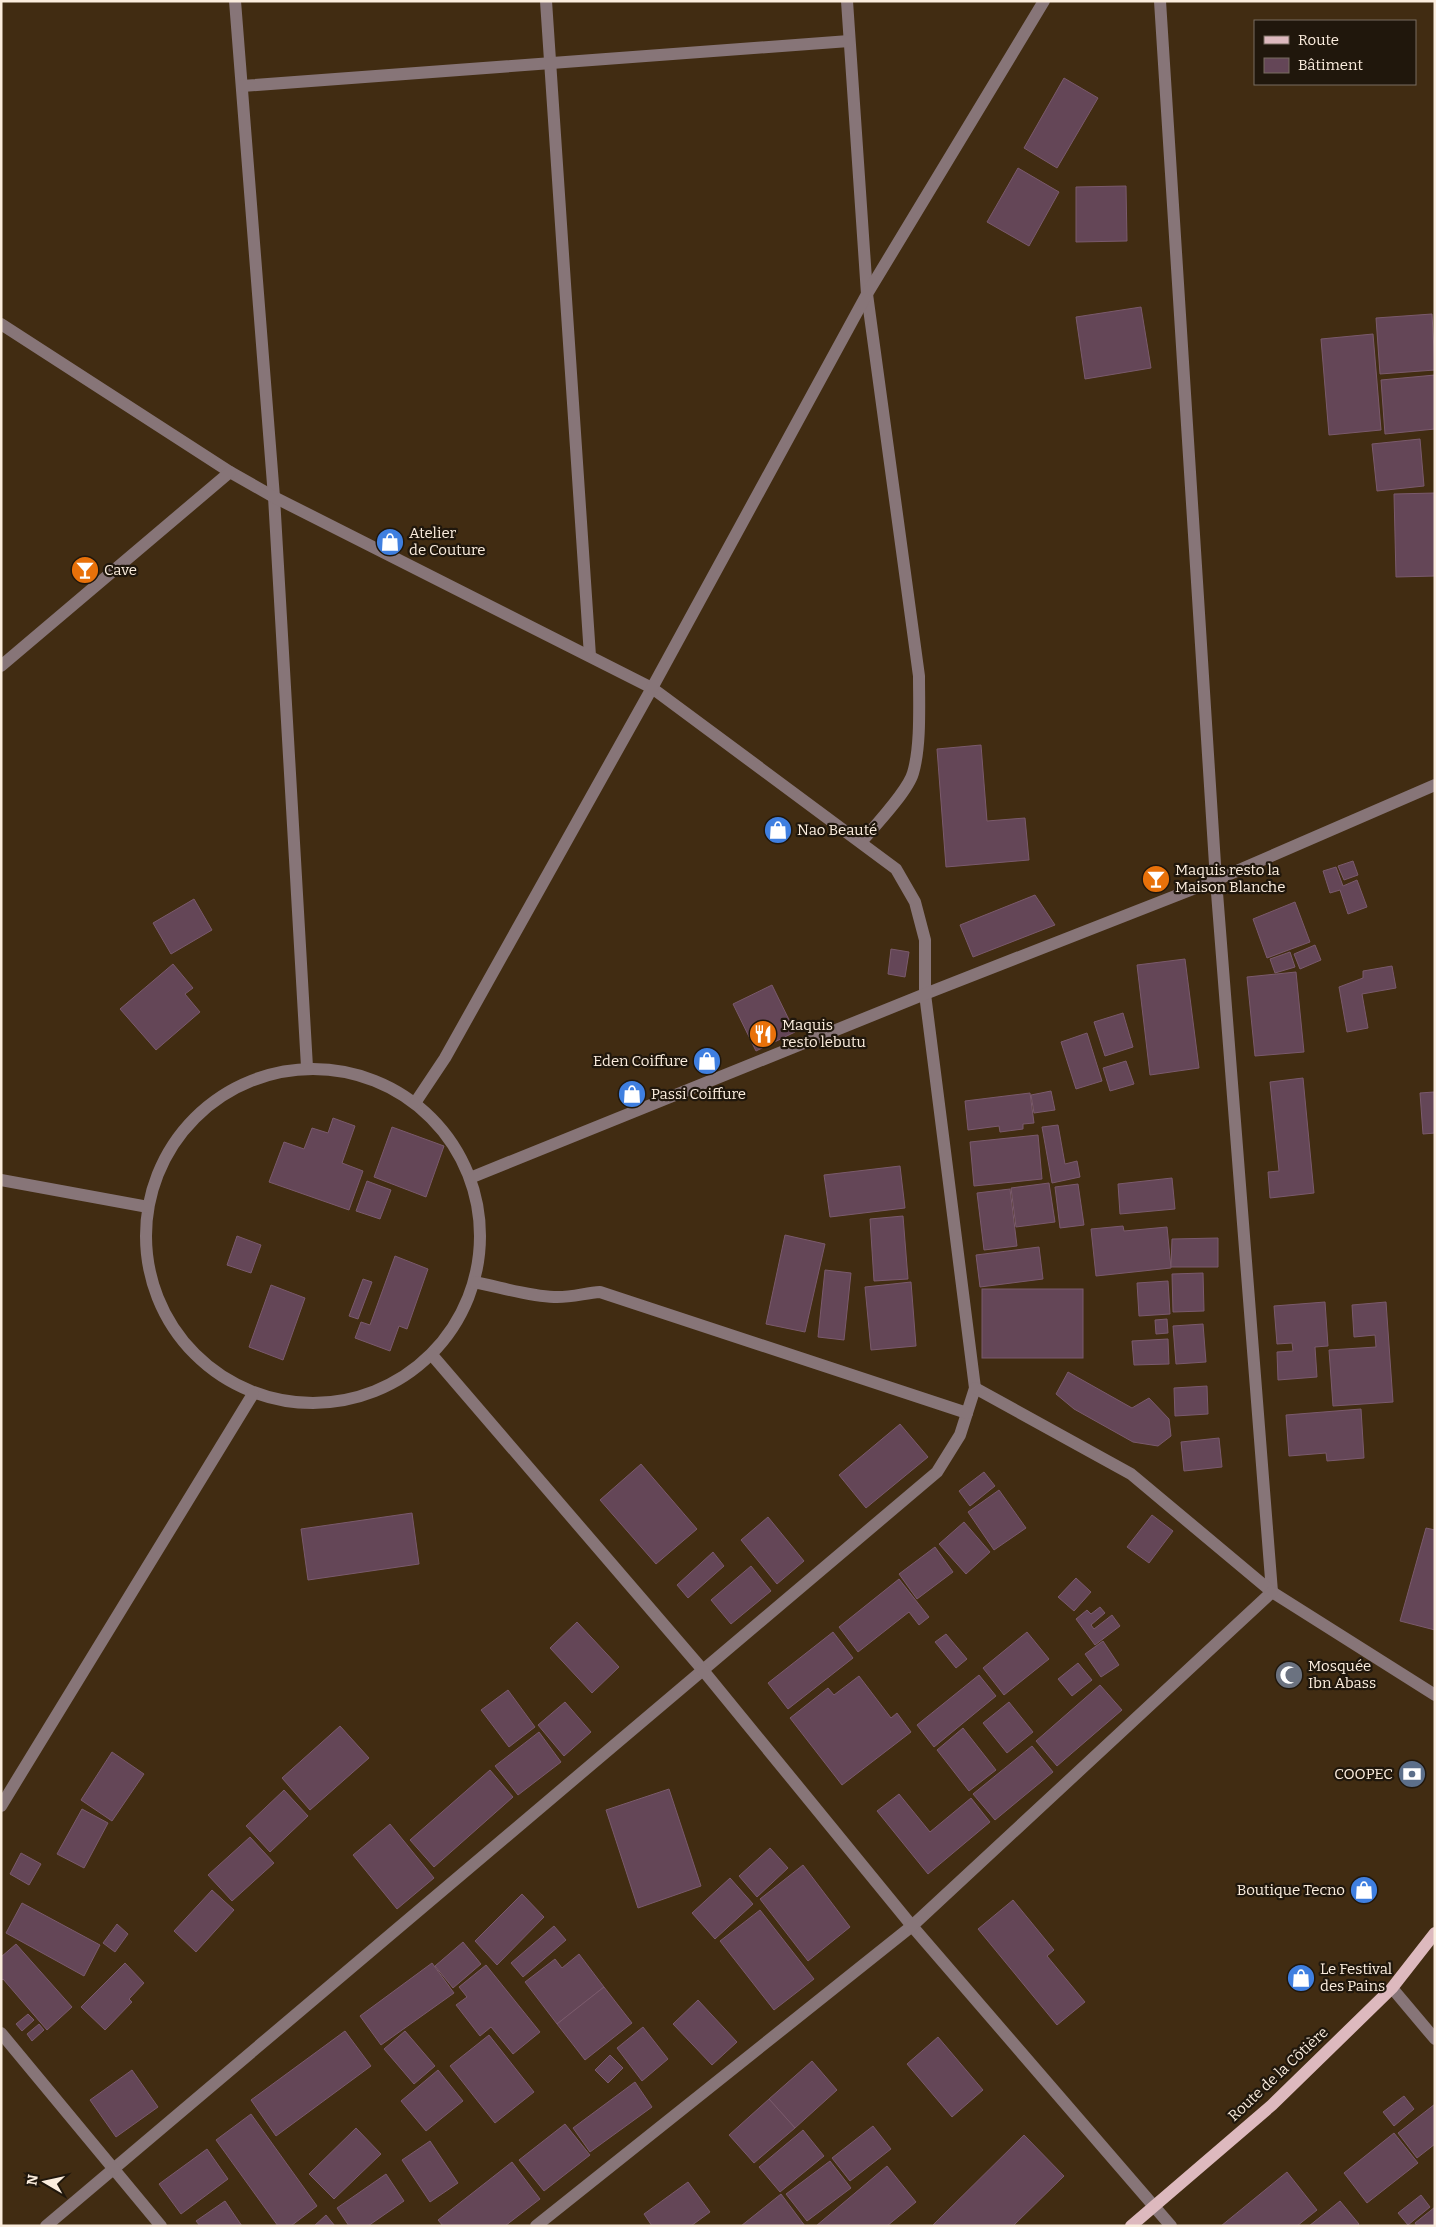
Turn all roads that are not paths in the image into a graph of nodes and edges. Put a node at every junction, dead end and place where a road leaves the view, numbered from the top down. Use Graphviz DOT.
graph roads {
  1 [pos="235,1"];
  2 [pos="546,1"];
  3 [pos="847,1"];
  4 [pos="1044,1"];
  5 [pos="1160,1"];
  6 [pos="849,41"];
  7 [pos="550,63"];
  8 [pos="242,86"];
  9 [pos="867,294"];
  10 [pos="1,324"];
  11 [pos="230,472"];
  12 [pos="274,497"];
  13 [pos="590,656"];
  14 [pos="1,666"];
  15 [pos="652,688"];
  16 [pos="1435,785"];
  17 [pos="862,841"];
  18 [pos="1216,880"];
  19 [pos="925,994"];
  20 [pos="307,1067"];
  21 [pos="415,1103"];
  22 [pos="470,1178"];
  23 [pos="1,1180"];
  24 [pos="148,1207"];
  25 [pos="474,1282"];
  26 [pos="432,1355"];
  27 [pos="975,1388"];
  28 [pos="253,1394"];
  29 [pos="967,1413"];
  30 [pos="1272,1592"];
  31 [pos="702,1669"];
  32 [pos="1435,1695"];
  33 [pos="1,1806"];
  34 [pos="912,1926"];
  35 [pos="1435,1933"];
  36 [pos="1392,1988"];
  37 [pos="1,2033"];
  38 [pos="1435,2039"];
  39 [pos="113,2168"];
  40 [pos="1154,2206"];
  41 [pos="46,2226"];
  42 [pos="161,2226"];
  43 [pos="536,2226"];
  44 [pos="1131,2226"];
  45 [pos="1171,2226"];
  1 -- 8 [label="street"];
  2 -- 7 [label="street"];
  3 -- 6 [label="street"];
  4 -- 9 [label="street"];
  5 -- 18 [label="street"];
  6 -- 7 [label="street"];
  6 -- 9 [label="street"];
  7 -- 8 [label="street"];
  7 -- 13 [label="street"];
  8 -- 12 [label="street"];
  9 -- 15 [label="street"];
  9 -- 17 [label="street"];
  10 -- 11 [label="street"];
  11 -- 12 [label="street"];
  11 -- 14 [label="street"];
  12 -- 13 [label="street"];
  12 -- 20 [label="street"];
  13 -- 15 [label="street"];
  15 -- 17 [label="street"];
  15 -- 21 [label="street"];
  16 -- 18 [label="street"];
  17 -- 19 [label="street"];
  18 -- 19 [label="street"];
  18 -- 30 [label="street"];
  19 -- 22 [label="street"];
  19 -- 27 [label="street"];
  20 -- 21 [label="street"];
  20 -- 24 [label="street"];
  21 -- 22 [label="street"];
  22 -- 25 [label="street"];
  23 -- 24 [label="street"];
  24 -- 28 [label="street"];
  25 -- 26 [label="street"];
  25 -- 29 [label="street"];
  26 -- 28 [label="street"];
  26 -- 31 [label="street"];
  27 -- 29 [label="street"];
  27 -- 30 [label="street"];
  28 -- 33 [label="street"];
  29 -- 31 [label="street"];
  30 -- 32 [label="street"];
  30 -- 34 [label="street"];
  31 -- 34 [label="street"];
  31 -- 39 [label="street"];
  34 -- 40 [label="street"];
  34 -- 43 [label="street"];
  35 -- 36 [label="main road, Route de la Côtière"];
  36 -- 38 [label="street"];
  36 -- 40 [label="main road, Route de la Côtière"];
  37 -- 39 [label="street"];
  39 -- 41 [label="street"];
  39 -- 42 [label="street"];
  40 -- 44 [label="main road, Route de la Côtière"];
  40 -- 45 [label="street"];
}
